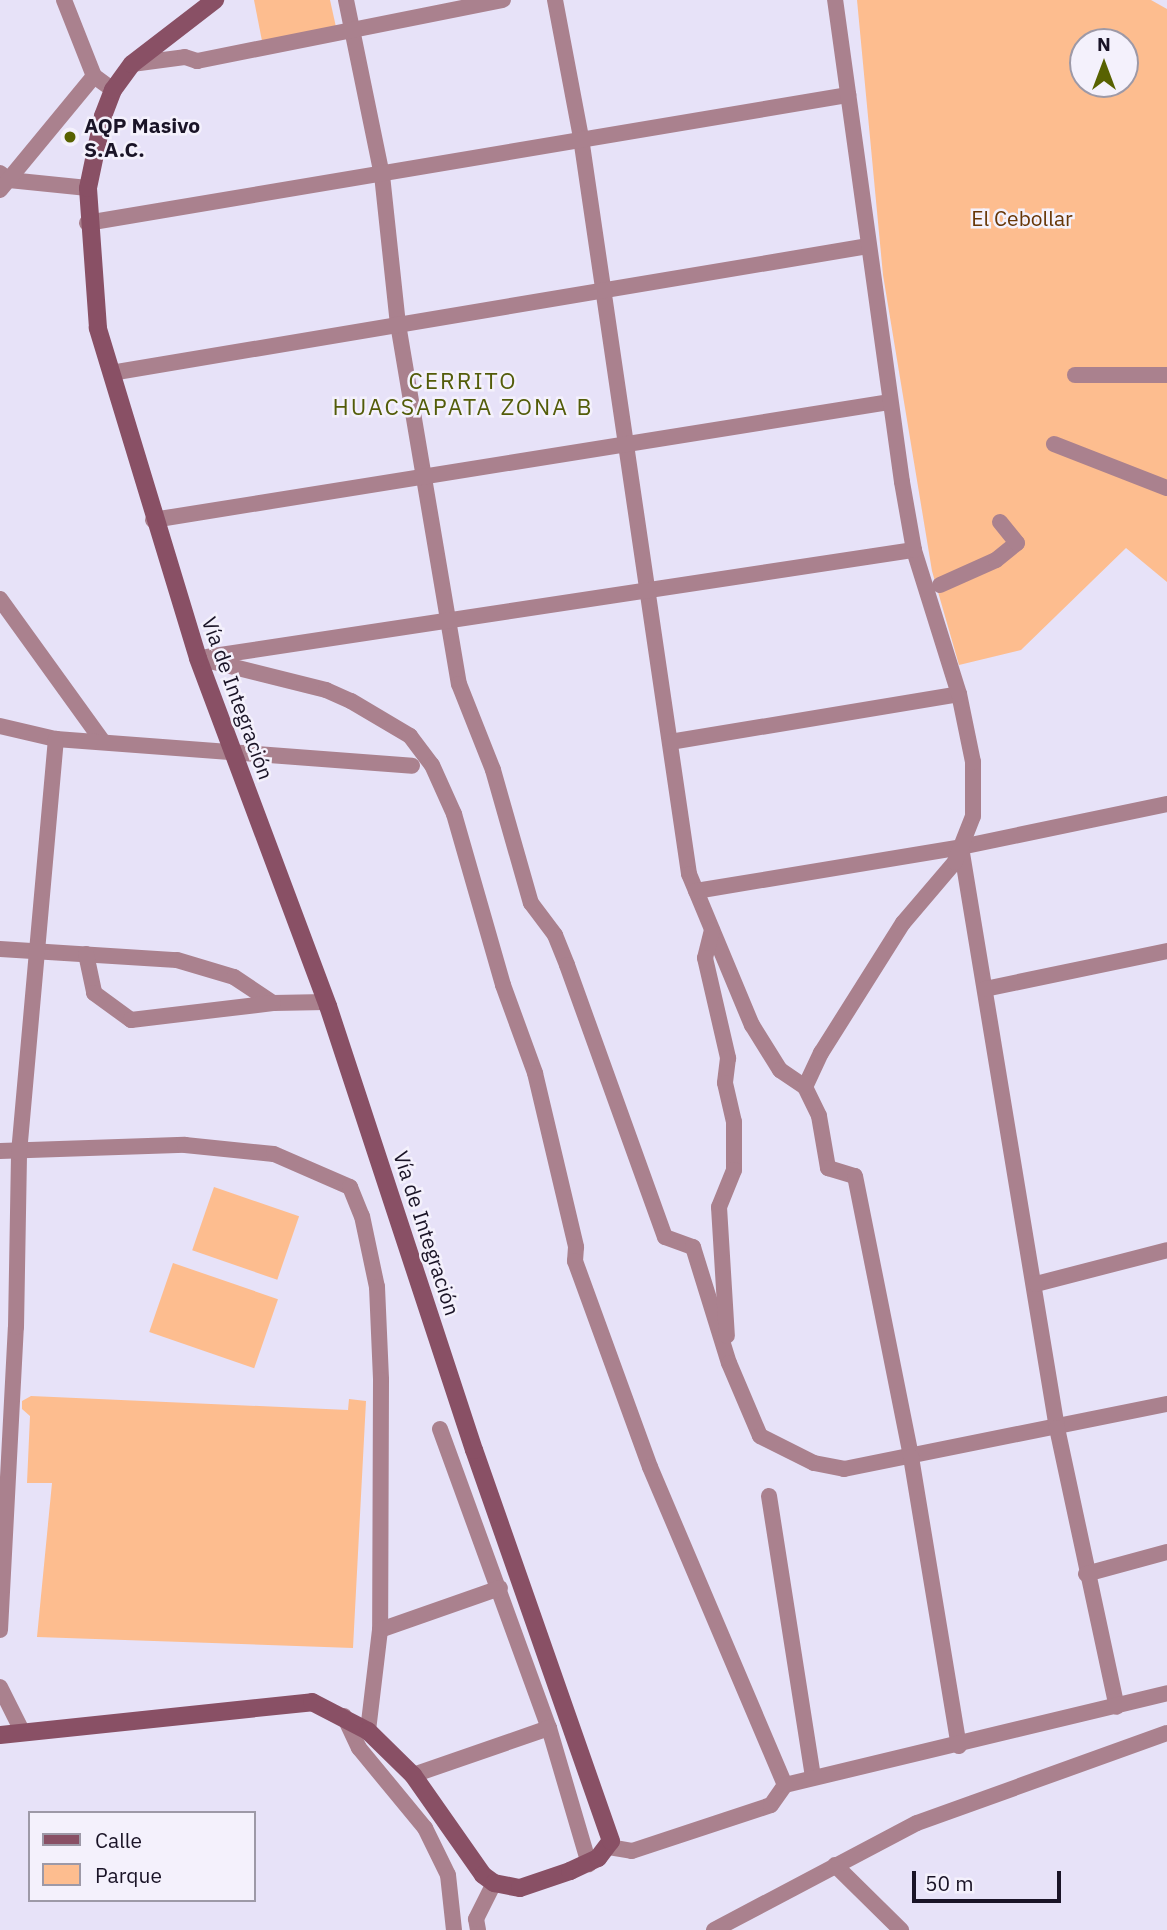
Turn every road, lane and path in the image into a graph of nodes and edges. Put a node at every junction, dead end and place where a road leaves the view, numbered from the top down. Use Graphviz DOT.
graph roads {
  1 [pos="64,0"];
  2 [pos="215,0"];
  3 [pos="346,0"];
  4 [pos="503,0"];
  5 [pos="555,0"];
  6 [pos="835,0"];
  7 [pos="353,32"];
  8 [pos="132,64"];
  9 [pos="94,76"];
  10 [pos="113,90"];
  11 [pos="848,95"];
  12 [pos="582,138"];
  13 [pos="382,175"];
  14 [pos="3,181"];
  15 [pos="88,188"];
  16 [pos="87,223"];
  17 [pos="868,246"];
  18 [pos="602,292"];
  19 [pos="398,324"];
  20 [pos="111,373"];
  21 [pos="1075,375"];
  22 [pos="1167,375"];
  23 [pos="889,402"];
  24 [pos="1054,444"];
  25 [pos="626,447"];
  26 [pos="425,479"];
  27 [pos="1167,488"];
  28 [pos="153,520"];
  29 [pos="1000,522"];
  30 [pos="914,550"];
  31 [pos="940,585"];
  32 [pos="651,591"];
  33 [pos="0,599"];
  34 [pos="449,622"];
  35 [pos="198,658"];
  36 [pos="958,694"];
  37 [pos="0,726"];
  38 [pos="56,739"];
  39 [pos="103,742"];
  40 [pos="670,742"];
  41 [pos="232,754"];
  42 [pos="412,766"];
  43 [pos="1167,804"];
  44 [pos="961,848"];
  45 [pos="696,891"];
  46 [pos="712,930"];
  47 [pos="0,949"];
  48 [pos="40,951"];
  49 [pos="1167,951"];
  50 [pos="86,954"];
  51 [pos="985,989"];
  52 [pos="326,1002"];
  53 [pos="273,1003"];
  54 [pos="805,1087"];
  55 [pos="0,1152"];
  56 [pos="19,1153"];
  57 [pos="1167,1250"];
  58 [pos="1036,1284"];
  59 [pos="8,1327"];
  60 [pos="729,1363"];
  61 [pos="1167,1404"];
  62 [pos="1057,1428"];
  63 [pos="440,1429"];
  64 [pos="911,1457"];
  65 [pos="769,1496"];
  66 [pos="4,1505"];
  67 [pos="1167,1552"];
  68 [pos="1086,1574"];
  69 [pos="500,1588"];
  70 [pos="0,1630"];
  71 [pos="380,1630"];
  72 [pos="0,1689"];
  73 [pos="1167,1693"];
  74 [pos="1117,1707"];
  75 [pos="344,1716"];
  76 [pos="549,1728"];
  77 [pos="368,1731"];
  78 [pos="23,1733"];
  79 [pos="1167,1733"];
  80 [pos="0,1735"];
  81 [pos="959,1745"];
  82 [pos="413,1775"];
  83 [pos="813,1778"];
  84 [pos="785,1784"];
  85 [pos="609,1847"];
  86 [pos="589,1864"];
  87 [pos="835,1864"];
  88 [pos="494,1883"];
  89 [pos="454,1930"];
  90 [pos="478,1930"];
  91 [pos="714,1930"];
  92 [pos="901,1930"];
  1 -- 9 [label="street"];
  2 -- 8 [label="main road, Vía de Integración"];
  3 -- 7 [label="street"];
  4 -- 7 [label="street"];
  5 -- 12 [label="street"];
  6 -- 11 [label="street"];
  7 -- 8 [label="street"];
  7 -- 13 [label="street"];
  8 -- 10 [label="main road, Vía de Integración"];
  9 -- 10 [label="street"];
  9 -- 14 [label="street"];
  10 -- 15 [label="main road, Vía de Integración"];
  11 -- 12 [label="street"];
  11 -- 17 [label="street"];
  12 -- 13 [label="street"];
  12 -- 18 [label="street"];
  13 -- 16 [label="street"];
  13 -- 19 [label="street"];
  14 -- 15 [label="street"];
  15 -- 16 [label="main road, Vía de Integración"];
  16 -- 20 [label="main road, Vía de Integración"];
  17 -- 18 [label="street"];
  17 -- 23 [label="street"];
  18 -- 19 [label="street"];
  18 -- 25 [label="street"];
  19 -- 20 [label="street"];
  19 -- 26 [label="street"];
  20 -- 28 [label="main road, Vía de Integración"];
  21 -- 22 [label="street"];
  23 -- 25 [label="street"];
  23 -- 30 [label="street"];
  24 -- 27 [label="street"];
  25 -- 26 [label="street"];
  25 -- 32 [label="street"];
  26 -- 28 [label="street"];
  26 -- 34 [label="street"];
  28 -- 35 [label="main road, Vía de Integración"];
  29 -- 31 [label="street"];
  30 -- 32 [label="street"];
  30 -- 36 [label="street"];
  32 -- 34 [label="street"];
  32 -- 40 [label="street"];
  33 -- 39 [label="street"];
  34 -- 35 [label="street"];
  34 -- 60 [label="street"];
  35 -- 41 [label="main road, Vía de Integración"];
  35 -- 84 [label="street"];
  36 -- 40 [label="street"];
  36 -- 44 [label="street"];
  37 -- 38 [label="street"];
  38 -- 39 [label="street"];
  38 -- 48 [label="street"];
  39 -- 41 [label="street"];
  40 -- 45 [label="street"];
  41 -- 42 [label="street"];
  41 -- 52 [label="main road, Vía de Integración"];
  43 -- 44 [label="street"];
  44 -- 45 [label="street"];
  44 -- 51 [label="street"];
  44 -- 54 [label="street"];
  45 -- 46 [label="street"];
  46 -- 54 [label="street"];
  46 -- 60 [label="street"];
  47 -- 48 [label="street"];
  48 -- 50 [label="street"];
  48 -- 56 [label="street"];
  49 -- 51 [label="street"];
  50 -- 53 [label="street"];
  50 -- 53 [label="street"];
  51 -- 58 [label="street"];
  52 -- 53 [label="street"];
  52 -- 85 [label="main road, Vía de Integración"];
  54 -- 64 [label="street"];
  55 -- 56 [label="street"];
  56 -- 59 [label="street"];
  56 -- 71 [label="street"];
  57 -- 58 [label="street"];
  58 -- 62 [label="street"];
  59 -- 66 [label="street"];
  60 -- 64 [label="street"];
  61 -- 62 [label="street"];
  62 -- 64 [label="street"];
  62 -- 68 [label="street"];
  63 -- 69 [label="street"];
  64 -- 81 [label="street"];
  65 -- 83 [label="street"];
  66 -- 70 [label="street"];
  67 -- 68 [label="street"];
  68 -- 74 [label="street"];
  69 -- 71 [label="street"];
  69 -- 76 [label="street"];
  71 -- 77 [label="street"];
  72 -- 78 [label="street"];
  73 -- 74 [label="street"];
  74 -- 81 [label="street"];
  75 -- 77 [label="main road"];
  75 -- 78 [label="main road"];
  75 -- 89 [label="street"];
  76 -- 82 [label="street"];
  76 -- 86 [label="street"];
  77 -- 82 [label="main road"];
  78 -- 80 [label="main road"];
  79 -- 87 [label="street"];
  81 -- 83 [label="street"];
  82 -- 88 [label="main road"];
  83 -- 84 [label="street"];
  84 -- 85 [label="street"];
  85 -- 86 [label="main road"];
  86 -- 88 [label="main road"];
  87 -- 91 [label="street"];
  87 -- 92 [label="street"];
  88 -- 90 [label="street"];
}
